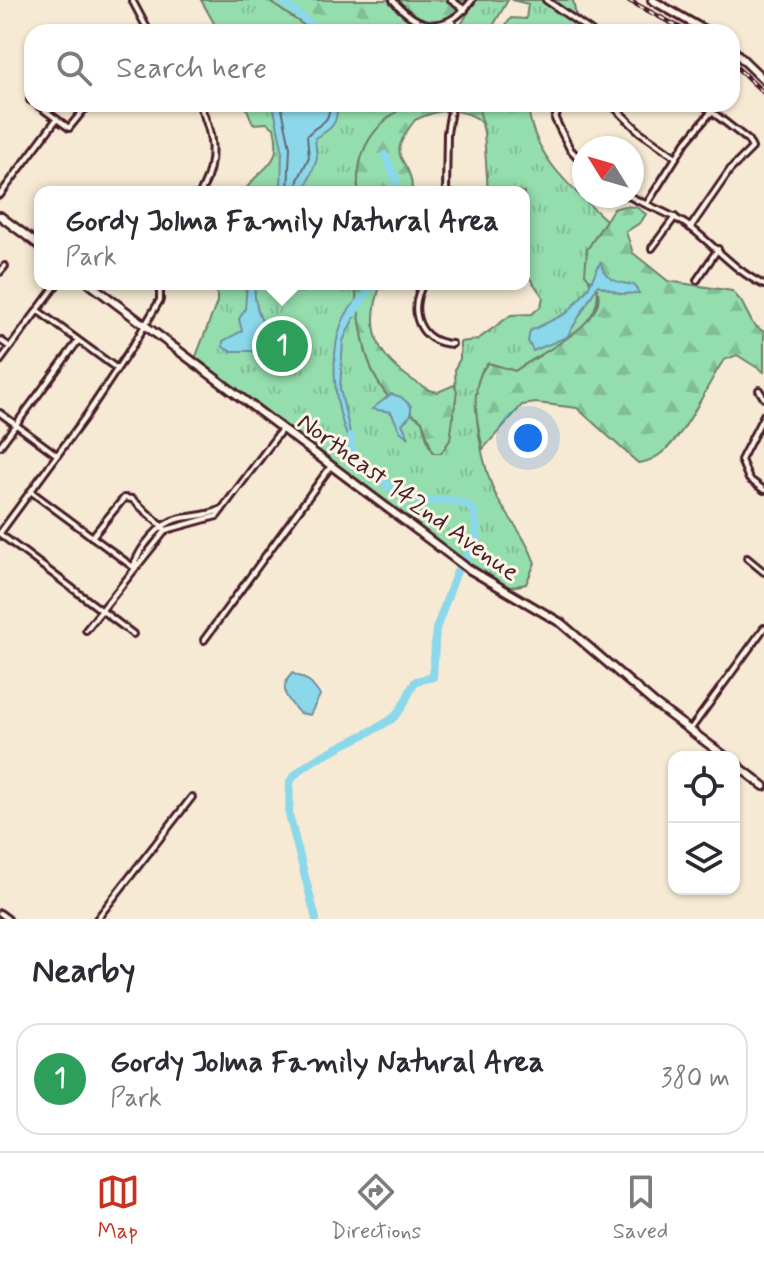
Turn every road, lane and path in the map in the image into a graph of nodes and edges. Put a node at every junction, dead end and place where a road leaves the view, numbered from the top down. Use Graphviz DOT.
graph roads {
  1 [pos="132,0"];
  2 [pos="393,0"];
  3 [pos="451,0"];
  4 [pos="472,0"];
  5 [pos="546,0"];
  6 [pos="652,0"];
  7 [pos="465,10"];
  8 [pos="452,21"];
  9 [pos="145,24"];
  10 [pos="453,24"];
  11 [pos="580,24"];
  12 [pos="694,24"];
  13 [pos="740,57"];
  14 [pos="764,80"];
  15 [pos="46,112"];
  16 [pos="83,112"];
  17 [pos="202,112"];
  18 [pos="451,112"];
  19 [pos="557,112"];
  20 [pos="619,112"];
  21 [pos="711,112"];
  22 [pos="713,112"];
  23 [pos="56,120"];
  24 [pos="572,151"];
  25 [pos="676,157"];
  26 [pos="203,186"];
  27 [pos="446,186"];
  28 [pos="0,195"];
  29 [pos="644,201"];
  30 [pos="648,202"];
  31 [pos="0,216"];
  32 [pos="675,217"];
  33 [pos="690,228"];
  34 [pos="34,242"];
  35 [pos="652,248"];
  36 [pos="718,249"];
  37 [pos="5,266"];
  38 [pos="0,272"];
  39 [pos="697,280"];
  40 [pos="764,285"];
  41 [pos="52,290"];
  42 [pos="98,290"];
  43 [pos="160,290"];
  44 [pos="420,290"];
  45 [pos="37,310"];
  46 [pos="145,325"];
  47 [pos="0,340"];
  48 [pos="78,341"];
  49 [pos="452,344"];
  50 [pos="10,347"];
  51 [pos="0,361"];
  52 [pos="117,369"];
  53 [pos="759,390"];
  54 [pos="764,398"];
  55 [pos="0,413"];
  56 [pos="764,415"];
  57 [pos="16,425"];
  58 [pos="282,429"];
  59 [pos="0,446"];
  60 [pos="57,455"];
  61 [pos="331,466"];
  62 [pos="36,484"];
  63 [pos="764,490"];
  64 [pos="33,493"];
  65 [pos="25,499"];
  66 [pos="165,528"];
  67 [pos="0,534"];
  68 [pos="92,537"];
  69 [pos="747,558"];
  70 [pos="133,567"];
  71 [pos="764,572"];
  72 [pos="101,610"];
  73 [pos="764,628"];
  74 [pos="86,630"];
  75 [pos="133,634"];
  76 [pos="204,640"];
  77 [pos="690,730"];
  78 [pos="718,751"];
  79 [pos="740,768"];
  80 [pos="764,786"];
  81 [pos="192,797"];
  82 [pos="0,913"];
  83 [pos="8,919"];
  84 [pos="97,919"];
  1 -- 9 [label="street"];
  2 -- 8 [label="street"];
  3 -- 7 [label="street"];
  4 -- 7 [label="street"];
  5 -- 11 [label="street"];
  6 -- 12 [label="street"];
  7 -- 8 [label="street"];
  8 -- 10 [label="street"];
  13 -- 14 [label="street"];
  15 -- 23 [label="street"];
  16 -- 23 [label="street"];
  17 -- 26 [label="street"];
  18 -- 27 [label="street"];
  19 -- 24 [label="street"];
  20 -- 25 [label="street"];
  21 -- 25 [label="street"];
  22 -- 33 [label="street"];
  23 -- 28 [label="street"];
  25 -- 30 [label="street"];
  29 -- 30 [label="street"];
  30 -- 32 [label="street"];
  31 -- 34 [label="street"];
  32 -- 33 [label="street"];
  32 -- 35 [label="street"];
  33 -- 36 [label="street"];
  36 -- 39 [label="street"];
  36 -- 40 [label="street"];
  37 -- 38 [label="street"];
  41 -- 45 [label="street"];
  42 -- 46 [label="street, Northeast 142nd Avenue"];
  43 -- 46 [label="street"];
  44 -- 49 [label="street"];
  45 -- 48 [label="street"];
  45 -- 50 [label="street"];
  46 -- 52 [label="street"];
  46 -- 58 [label="street, Northeast 142nd Avenue"];
  47 -- 50 [label="street"];
  48 -- 52 [label="street"];
  48 -- 57 [label="street"];
  50 -- 51 [label="street"];
  52 -- 60 [label="street"];
  53 -- 54 [label="street"];
  55 -- 57 [label="street"];
  56 -- 63 [label="street"];
  57 -- 59 [label="street"];
  57 -- 60 [label="street"];
  58 -- 61 [label="street, Northeast 142nd Avenue"];
  58 -- 66 [label="street"];
  60 -- 62 [label="street"];
  61 -- 76 [label="street"];
  61 -- 77 [label="street, Northeast 142nd Avenue"];
  62 -- 64 [label="street"];
  62 -- 65 [label="street"];
  64 -- 65 [label="street"];
  64 -- 68 [label="street"];
  65 -- 67 [label="street"];
  66 -- 68 [label="street"];
  66 -- 70 [label="street"];
  67 -- 72 [label="street"];
  68 -- 70 [label="street"];
  69 -- 71 [label="street"];
  70 -- 72 [label="street"];
  72 -- 74 [label="street"];
  72 -- 75 [label="street"];
  73 -- 77 [label="street"];
  77 -- 78 [label="street, Northeast 142nd Avenue"];
  79 -- 80 [label="street"];
  81 -- 84 [label="street"];
  82 -- 83 [label="street"];
}
